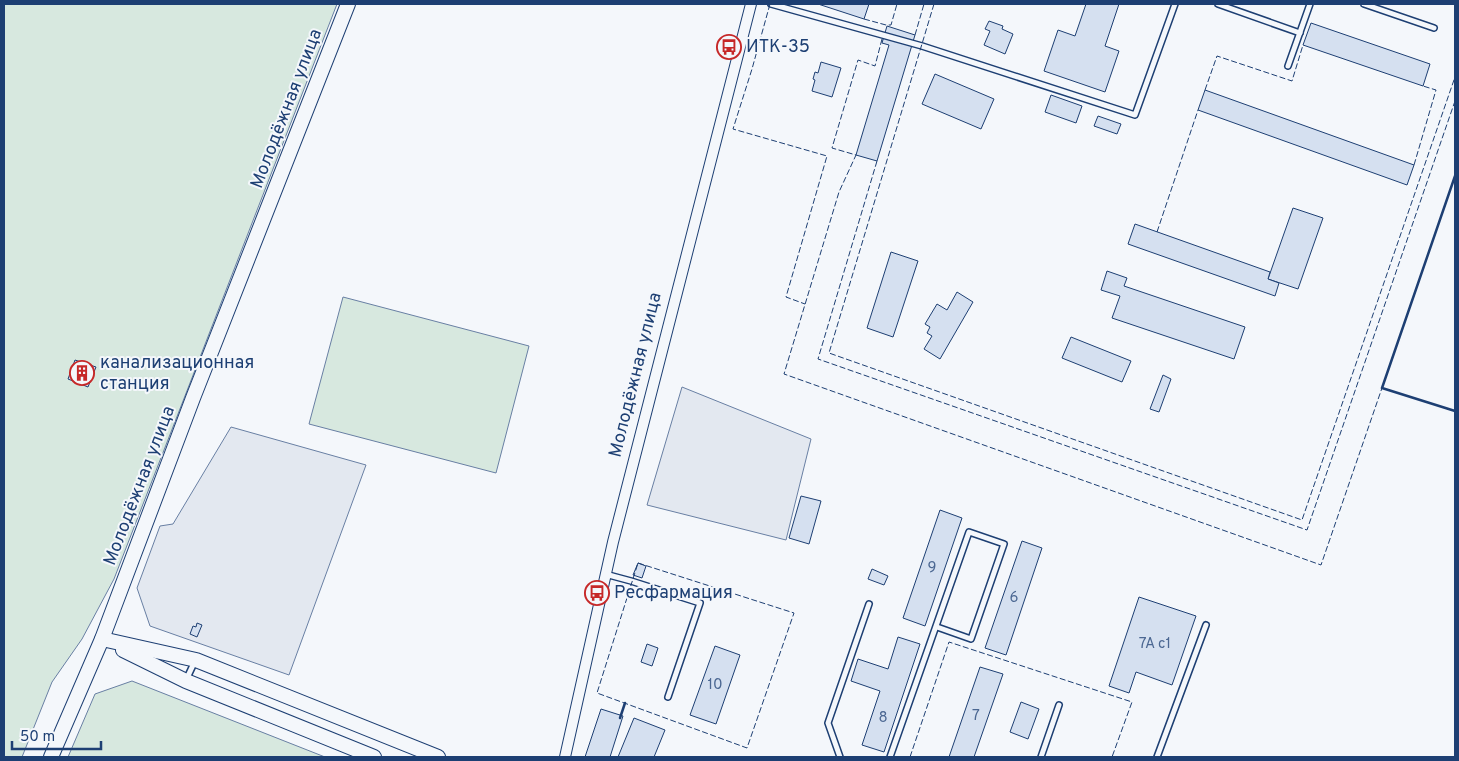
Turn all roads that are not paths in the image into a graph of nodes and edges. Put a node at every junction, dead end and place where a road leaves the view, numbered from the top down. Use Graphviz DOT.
graph roads {
  1 [pos="348,4"];
  2 [pos="750,4"];
  3 [pos="771,4"];
  4 [pos="1175,4"];
  5 [pos="1218,4"];
  6 [pos="1310,4"];
  7 [pos="1364,4"];
  8 [pos="1434,28"];
  9 [pos="1300,34"];
  10 [pos="1288,66"];
  11 [pos="605,574"];
  12 [pos="869,604"];
  13 [pos="1206,625"];
  14 [pos="937,627"];
  15 [pos="102,639"];
  16 [pos="196,660"];
  17 [pos="186,681"];
  18 [pos="668,697"];
  19 [pos="1059,705"];
  20 [pos="51,757"];
  21 [pos="374,757"];
  22 [pos="438,757"];
  23 [pos="565,757"];
  24 [pos="840,757"];
  25 [pos="890,757"];
  26 [pos="1042,757"];
  27 [pos="1157,757"];
  1 -- 15 [label="street, Молодёжная улица"];
  2 -- 11 [label="street, Молодёжная улица"];
  3 -- 4 [label="lane"];
  5 -- 9 [label="lane"];
  6 -- 9 [label="lane"];
  7 -- 8 [label="lane"];
  9 -- 10 [label="lane"];
  11 -- 18 [label="lane"];
  11 -- 23 [label="street, Молодёжная улица"];
  12 -- 24 [label="lane"];
  13 -- 27 [label="lane"];
  14 -- 14 [label="lane"];
  14 -- 25 [label="lane"];
  15 -- 16 [label="street"];
  15 -- 17 [label="street"];
  15 -- 20 [label="street, Молодёжная улица"];
  16 -- 17 [label="lane"];
  16 -- 22 [label="street"];
  17 -- 21 [label="street"];
  19 -- 26 [label="lane"];
}
